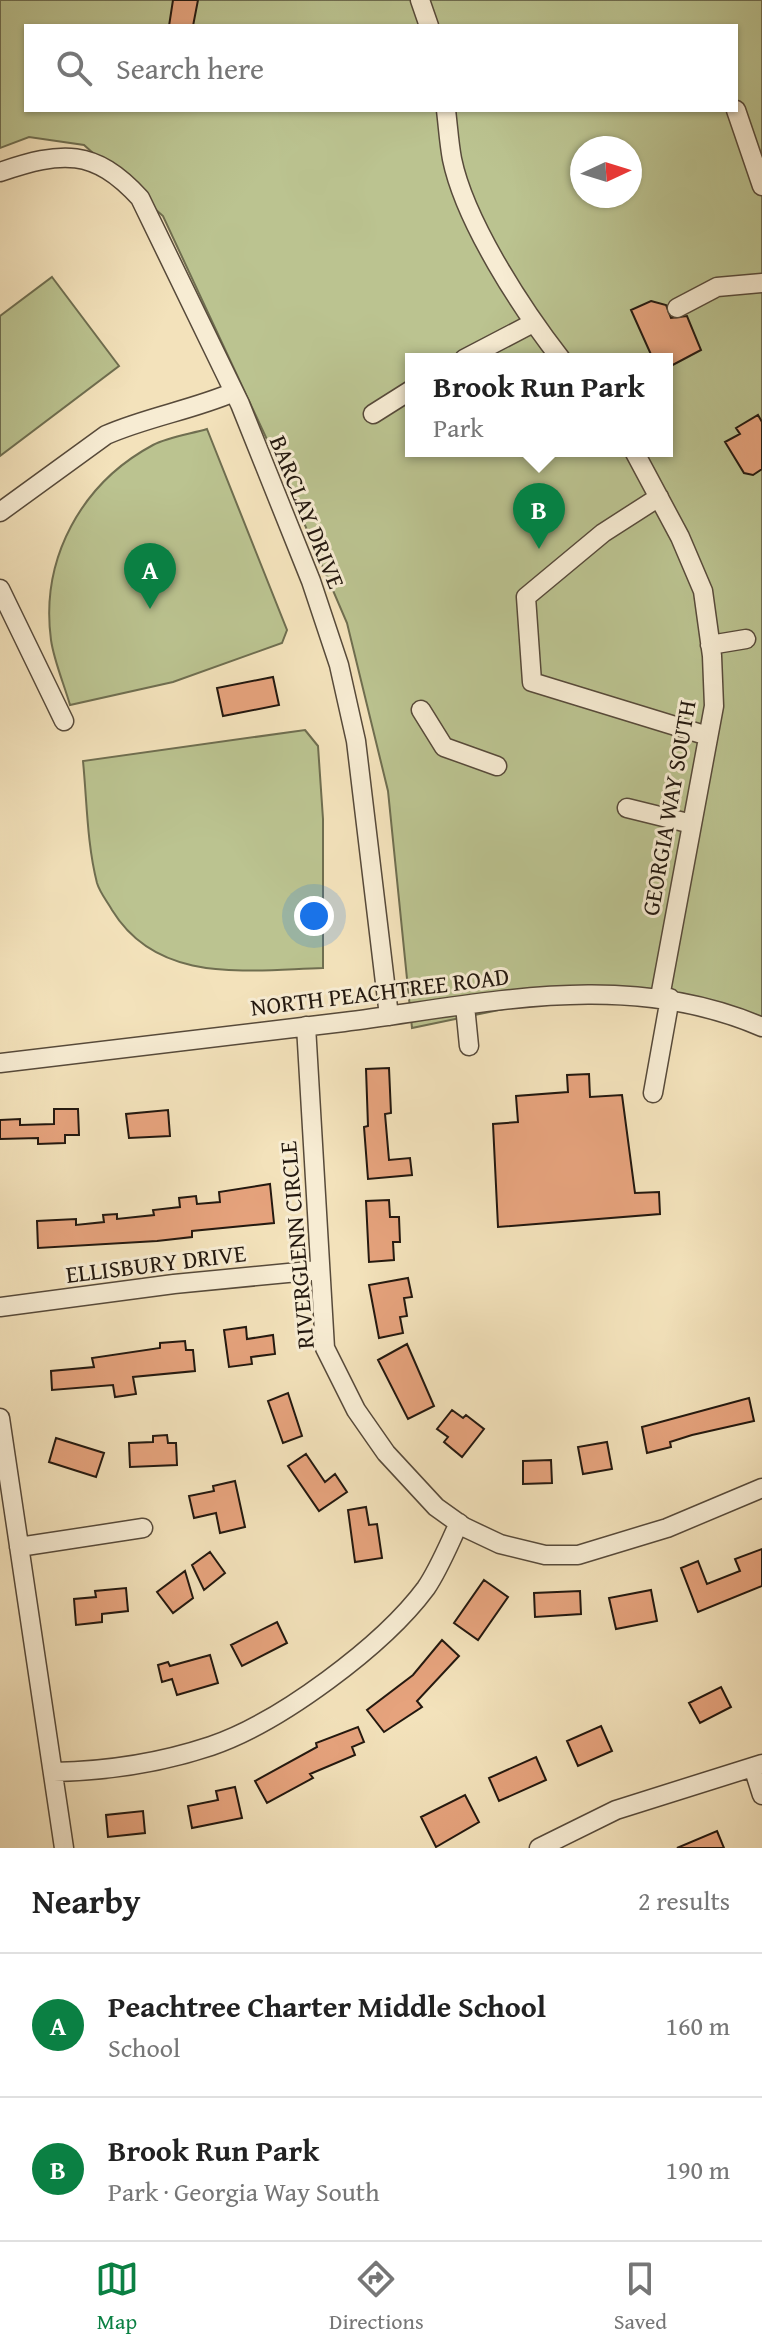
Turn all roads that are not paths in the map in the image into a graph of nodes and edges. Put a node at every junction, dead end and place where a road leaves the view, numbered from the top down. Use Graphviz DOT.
graph roads {
  1 [pos="420,0"];
  2 [pos="428,24"];
  3 [pos="446,112"];
  4 [pos="737,112"];
  5 [pos="0,172"];
  6 [pos="762,186"];
  7 [pos="762,283"];
  8 [pos="677,308"];
  9 [pos="533,323"];
  10 [pos="476,353"];
  11 [pos="556,353"];
  12 [pos="234,392"];
  13 [pos="405,394"];
  14 [pos="373,414"];
  15 [pos="637,457"];
  16 [pos="659,497"];
  17 [pos="0,512"];
  18 [pos="0,589"];
  19 [pos="746,639"];
  20 [pos="710,645"];
  21 [pos="421,710"];
  22 [pos="64,721"];
  23 [pos="708,736"];
  24 [pos="497,766"];
  25 [pos="627,808"];
  26 [pos="692,824"];
  27 [pos="665,997"];
  28 [pos="465,1006"];
  29 [pos="389,1016"];
  30 [pos="306,1026"];
  31 [pos="762,1027"];
  32 [pos="469,1046"];
  33 [pos="639,1058"];
  34 [pos="0,1063"];
  35 [pos="658,1063"];
  36 [pos="653,1093"];
  37 [pos="319,1270"];
  38 [pos="0,1307"];
  39 [pos="0,1418"];
  40 [pos="762,1488"];
  41 [pos="459,1523"];
  42 [pos="143,1528"];
  43 [pos="19,1547"];
  44 [pos="758,1766"];
  45 [pos="54,1772"];
  46 [pos="762,1795"];
  47 [pos="64,1848"];
  48 [pos="539,1848"];
  1 -- 2 [label="street"];
  3 -- 9 [label="street"];
  4 -- 6 [label="street"];
  5 -- 12 [label="street, BARCLAY DRIVE"];
  7 -- 8 [label="street"];
  9 -- 10 [label="street"];
  9 -- 11 [label="street"];
  12 -- 17 [label="street"];
  12 -- 29 [label="street, BARCLAY DRIVE"];
  13 -- 14 [label="street"];
  15 -- 16 [label="street, GEORGIA WAY SOUTH"];
  16 -- 20 [label="street, GEORGIA WAY SOUTH"];
  16 -- 23 [label="street"];
  18 -- 22 [label="street"];
  19 -- 20 [label="street"];
  20 -- 23 [label="street, GEORGIA WAY SOUTH"];
  21 -- 24 [label="street"];
  23 -- 26 [label="street, GEORGIA WAY SOUTH"];
  25 -- 26 [label="street"];
  26 -- 27 [label="street, GEORGIA WAY SOUTH"];
  27 -- 28 [label="street, NORTH PEACHTREE ROAD"];
  27 -- 31 [label="street, NORTH PEACHTREE ROAD"];
  27 -- 35 [label="street, GEORGIA WAY SOUTH"];
  28 -- 29 [label="street, NORTH PEACHTREE ROAD"];
  28 -- 32 [label="street"];
  29 -- 30 [label="street, NORTH PEACHTREE ROAD"];
  30 -- 34 [label="street, NORTH PEACHTREE ROAD"];
  30 -- 37 [label="street, RIVERGLENN CIRCLE"];
  33 -- 35 [label="street"];
  35 -- 36 [label="street, GEORGIA WAY SOUTH"];
  37 -- 38 [label="street, ELLISBURY DRIVE"];
  37 -- 41 [label="street, RIVERGLENN CIRCLE"];
  39 -- 43 [label="street"];
  40 -- 41 [label="street, RIVERGLENN CIRCLE"];
  41 -- 45 [label="street"];
  42 -- 43 [label="street"];
  43 -- 45 [label="street"];
  44 -- 46 [label="street"];
  44 -- 48 [label="street"];
  45 -- 47 [label="street"];
}
